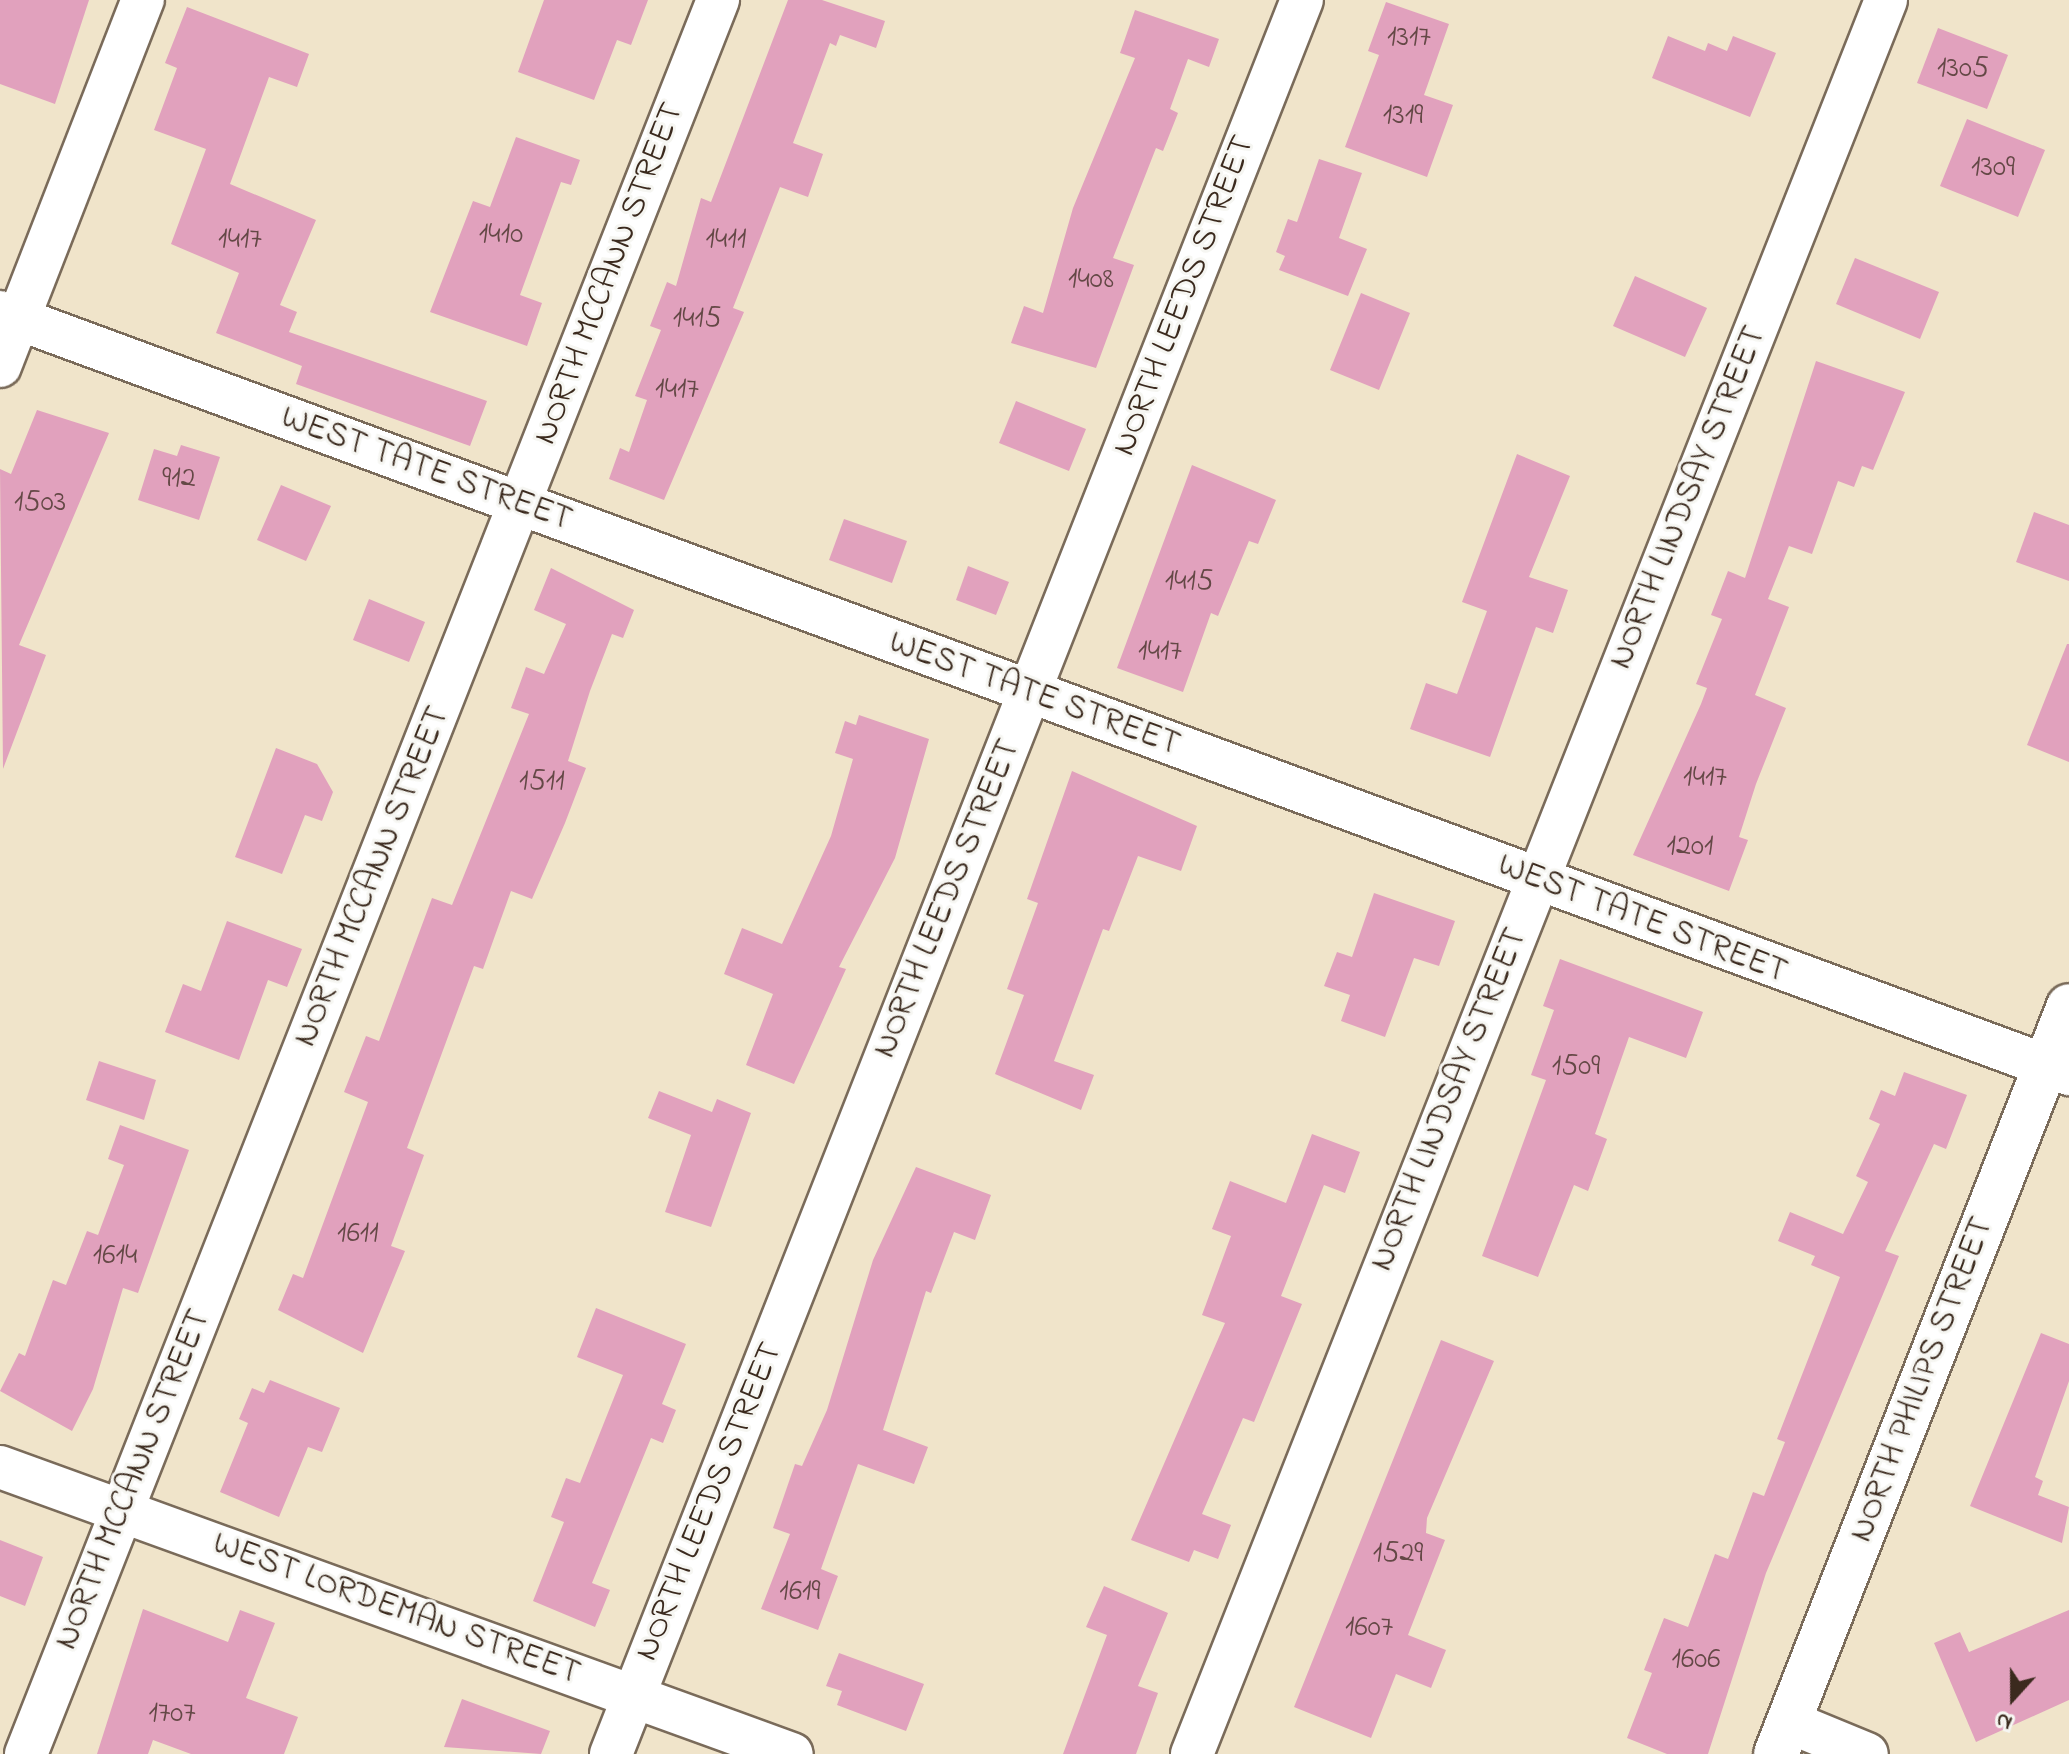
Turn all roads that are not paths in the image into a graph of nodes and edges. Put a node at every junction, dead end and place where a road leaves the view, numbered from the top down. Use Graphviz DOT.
graph roads {
  1 [pos="143,0"];
  2 [pos="718,0"];
  3 [pos="1302,0"];
  4 [pos="1886,0"];
  5 [pos="9,315"];
  6 [pos="0,366"];
  7 [pos="520,505"];
  8 [pos="1030,693"];
  9 [pos="1537,880"];
  10 [pos="2069,1006"];
  11 [pos="2057,1070"];
  12 [pos="0,1467"];
  13 [pos="121,1512"];
  14 [pos="634,1695"];
  15 [pos="1782,1738"];
  16 [pos="26,1754"];
  17 [pos="611,1754"];
  18 [pos="792,1754"];
  19 [pos="1192,1754"];
  20 [pos="1867,1754"];
  1 -- 5 [label="street"];
  2 -- 7 [label="street, NORTH MCCANN STREET"];
  3 -- 8 [label="street, NORTH LEEDS STREET"];
  4 -- 9 [label="street, NORTH LINDSAY STREET"];
  5 -- 6 [label="street"];
  5 -- 7 [label="street, WEST TATE STREET"];
  7 -- 8 [label="street, WEST TATE STREET"];
  7 -- 13 [label="street, NORTH MCCANN STREET"];
  8 -- 9 [label="street, WEST TATE STREET"];
  8 -- 14 [label="street, NORTH LEEDS STREET"];
  9 -- 11 [label="street, WEST TATE STREET"];
  9 -- 19 [label="street, NORTH LINDSAY STREET"];
  10 -- 11 [label="street, NORTH PHILIPS STREET"];
  11 -- 15 [label="street, NORTH PHILIPS STREET"];
  12 -- 13 [label="street, WEST LORDEMAN STREET"];
  13 -- 14 [label="street, WEST LORDEMAN STREET"];
  13 -- 16 [label="street, NORTH MCCANN STREET"];
  14 -- 17 [label="street, NORTH LEEDS STREET"];
  14 -- 18 [label="street, WEST LORDEMAN STREET"];
  15 -- 20 [label="street"];
}
